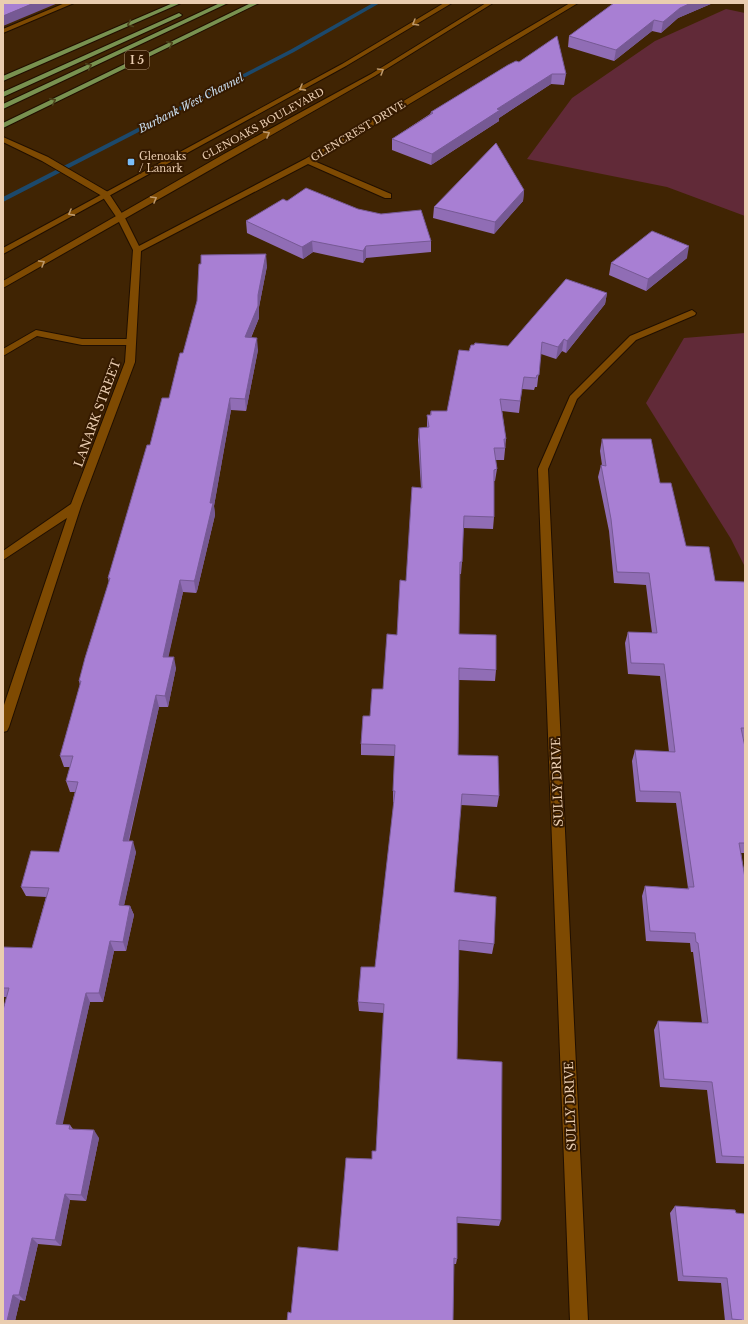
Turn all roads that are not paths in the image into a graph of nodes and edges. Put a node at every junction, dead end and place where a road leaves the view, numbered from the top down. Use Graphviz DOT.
graph roads {
  1 [pos="71,3"];
  2 [pos="178,3"];
  3 [pos="225,3"];
  4 [pos="256,3"];
  5 [pos="449,3"];
  6 [pos="490,3"];
  7 [pos="575,3"];
  8 [pos="186,12"];
  9 [pos="3,31"];
  10 [pos="3,79"];
  11 [pos="3,95"];
  12 [pos="3,107"];
  13 [pos="3,126"];
  14 [pos="3,139"];
  15 [pos="308,161"];
  16 [pos="105,194"];
  17 [pos="388,196"];
  18 [pos="121,218"];
  19 [pos="137,250"];
  20 [pos="3,251"];
  21 [pos="3,285"];
  22 [pos="692,313"];
  23 [pos="132,342"];
  24 [pos="3,353"];
  25 [pos="76,506"];
  26 [pos="3,556"];
  27 [pos="3,727"];
  28 [pos="579,1321"];
  1 -- 9 [label="street"];
  2 -- 10 [label="highway, one-way"];
  12 -- 3 [label="highway, one-way"];
  13 -- 4 [label="highway, I 5, one-way"];
  5 -- 16 [label="street, GLENOAKS BOULEVARD, one-way"];
  18 -- 6 [label="street, GLENOAKS BOULEVARD, one-way"];
  7 -- 15 [label="street, GLENCREST DRIVE"];
  8 -- 11 [label="highway"];
  14 -- 16 [label="street, LANARK STREET"];
  15 -- 17 [label="street"];
  15 -- 19 [label="street, GLENCREST DRIVE"];
  16 -- 18 [label="street, LANARK STREET"];
  16 -- 20 [label="street, GLENOAKS BOULEVARD, one-way"];
  18 -- 19 [label="street, LANARK STREET"];
  21 -- 18 [label="street, GLENOAKS BOULEVARD, one-way"];
  19 -- 23 [label="street, LANARK STREET"];
  22 -- 28 [label="street, SULLY DRIVE"];
  23 -- 24 [label="street"];
  23 -- 25 [label="street, LANARK STREET"];
  25 -- 26 [label="street"];
  25 -- 27 [label="street, LANARK STREET"];
}
